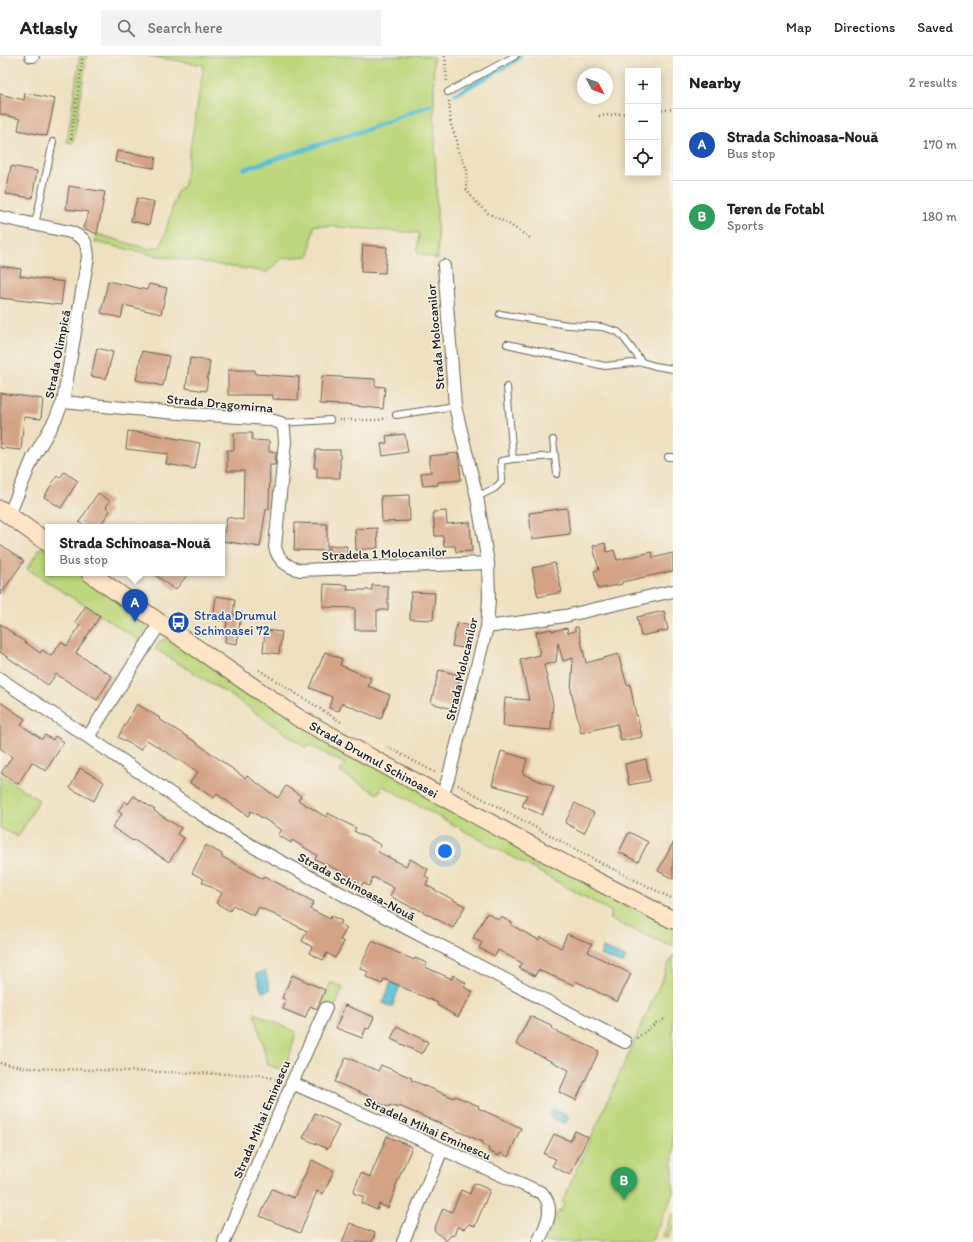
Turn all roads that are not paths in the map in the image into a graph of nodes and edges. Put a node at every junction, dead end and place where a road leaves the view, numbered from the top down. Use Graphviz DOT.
graph roads {
  1 [pos="515,56"];
  2 [pos="448,92"];
  3 [pos="53,142"];
  4 [pos="0,217"];
  5 [pos="35,224"];
  6 [pos="444,266"];
  7 [pos="500,314"];
  8 [pos="507,344"];
  9 [pos="642,362"];
  10 [pos="673,369"];
  11 [pos="507,386"];
  12 [pos="63,402"];
  13 [pos="455,406"];
  14 [pos="396,415"];
  15 [pos="330,420"];
  16 [pos="280,423"];
  17 [pos="553,440"];
  18 [pos="555,456"];
  19 [pos="513,459"];
  20 [pos="557,474"];
  21 [pos="477,497"];
  22 [pos="4,512"];
  23 [pos="45,541"];
  24 [pos="282,561"];
  25 [pos="488,563"];
  26 [pos="94,576"];
  27 [pos="673,592"];
  28 [pos="160,623"];
  29 [pos="487,627"];
  30 [pos="0,679"];
  31 [pos="88,737"];
  32 [pos="442,796"];
  33 [pos="673,920"];
  34 [pos="326,1008"];
  35 [pos="625,1042"];
  36 [pos="292,1083"];
  37 [pos="442,1150"];
  38 [pos="224,1242"];
  39 [pos="403,1242"];
  40 [pos="538,1242"];
  1 -- 2 [label="lane"];
  3 -- 5 [label="lane"];
  4 -- 5 [label="street, Strada Olimpică"];
  5 -- 12 [label="street, Strada Olimpică"];
  6 -- 13 [label="street, Strada Molocanilor"];
  7 -- 9 [label="lane"];
  8 -- 9 [label="lane"];
  9 -- 10 [label="lane"];
  11 -- 19 [label="lane"];
  12 -- 16 [label="street, Strada Dragomirna"];
  12 -- 22 [label="street, Strada Olimpică"];
  13 -- 14 [label="lane, Strada Molocanilor"];
  13 -- 21 [label="street, Strada Molocanilor"];
  15 -- 16 [label="lane"];
  16 -- 24 [label="street, Strada Dragomirna"];
  17 -- 18 [label="lane"];
  18 -- 19 [label="lane"];
  18 -- 20 [label="lane"];
  19 -- 21 [label="lane"];
  21 -- 25 [label="street, Strada Molocanilor"];
  22 -- 23 [label="street"];
  24 -- 25 [label="street, Stradela 1 Molocanilor"];
  25 -- 29 [label="street, Strada Molocanilor"];
  26 -- 28 [label="street, Strada Drumul Schinoasei"];
  27 -- 29 [label="street"];
  28 -- 31 [label="street"];
  28 -- 32 [label="street, Strada Drumul Schinoasei"];
  29 -- 32 [label="street, Strada Molocanilor"];
  30 -- 31 [label="street, Strada Schinoasa-Nouă"];
  31 -- 35 [label="street, Strada Schinoasa-Nouă"];
  32 -- 33 [label="street, Strada Drumul Schinoasei"];
  34 -- 36 [label="street, Strada Mihai Eminescu"];
  36 -- 37 [label="street, Stradela Mihai Eminescu"];
  36 -- 38 [label="street, Strada Mihai Eminescu"];
  37 -- 39 [label="street"];
  37 -- 40 [label="street, Stradela Mihai Eminescu"];
}
